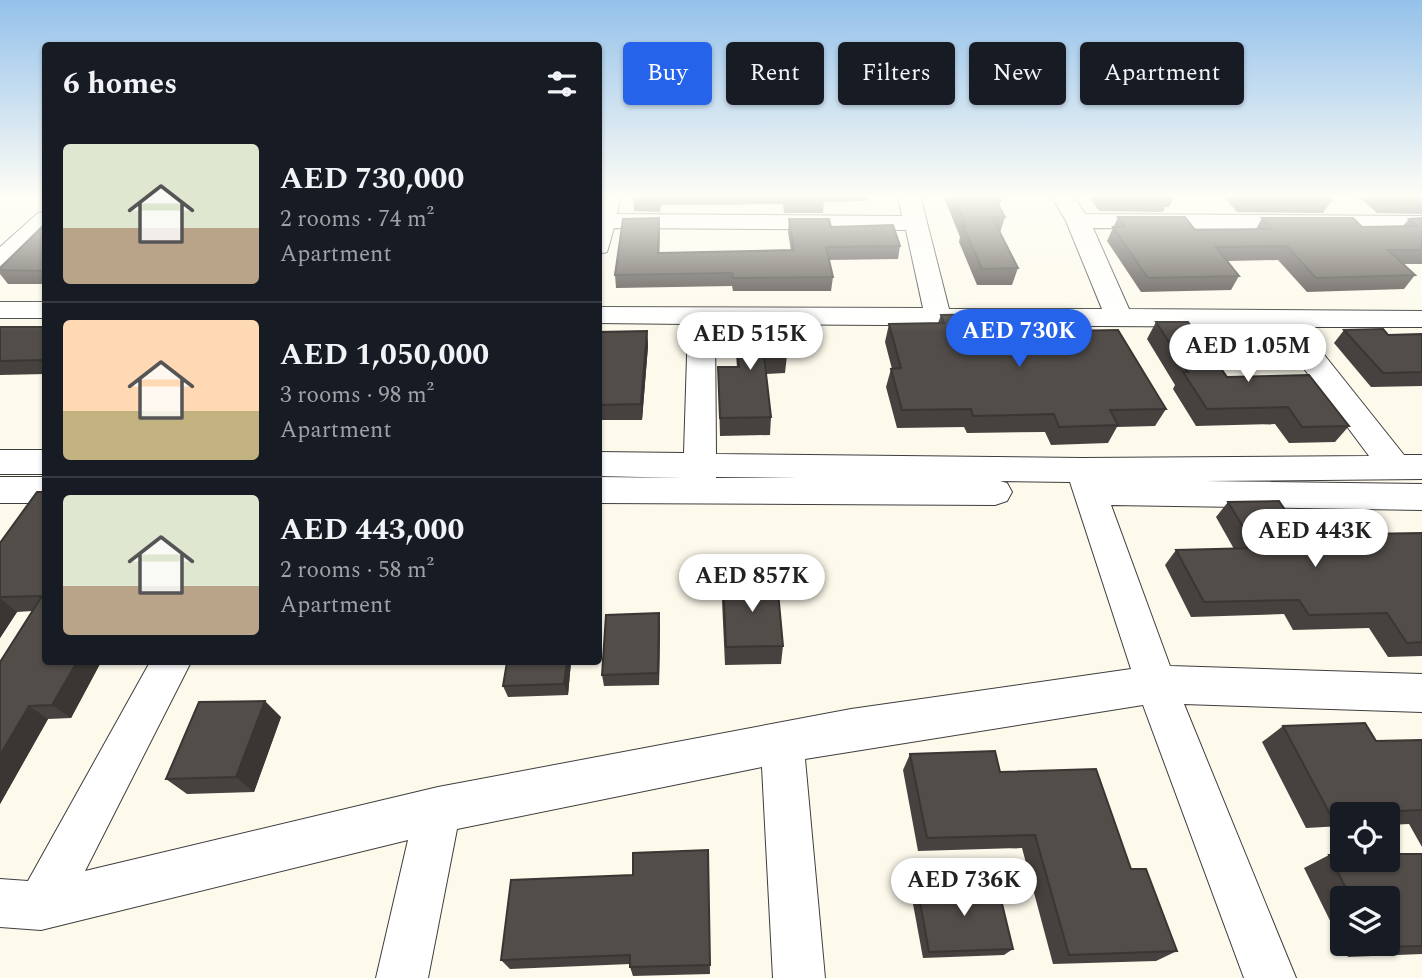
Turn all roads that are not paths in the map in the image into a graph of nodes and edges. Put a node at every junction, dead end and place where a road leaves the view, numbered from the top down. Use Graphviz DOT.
graph roads {
  1 [pos="21,241"];
  2 [pos="920,241"];
  3 [pos="1087,241"];
  4 [pos="0,260"];
  5 [pos="0,310"];
  6 [pos="42,310"];
  7 [pos="602,315"];
  8 [pos="938,316"];
  9 [pos="702,317"];
  10 [pos="1119,317"];
  11 [pos="1281,318"];
  12 [pos="1422,319"];
  13 [pos="602,465"];
  14 [pos="1409,467"];
  15 [pos="13,477"];
  16 [pos="699,477"];
  17 [pos="1087,481"];
  18 [pos="42,488"];
  19 [pos="602,489"];
  20 [pos="1422,497"];
  21 [pos="169,665"];
  22 [pos="1156,684"];
  23 [pos="1422,693"];
  24 [pos="782,743"];
  25 [pos="438,810"];
  26 [pos="21,904"];
  27 [pos="402,978"];
  28 [pos="799,978"];
  29 [pos="1270,978"];
  1 -- 4 [label="street"];
  2 -- 8 [label="street"];
  3 -- 10 [label="street"];
  5 -- 6 [label="street"];
  7 -- 9 [label="street"];
  8 -- 9 [label="street"];
  8 -- 10 [label="street"];
  9 -- 16 [label="street"];
  10 -- 11 [label="street"];
  11 -- 12 [label="street"];
  11 -- 14 [label="street"];
  13 -- 16 [label="street"];
  14 -- 17 [label="street"];
  15 -- 18 [label="street"];
  16 -- 17 [label="street"];
  16 -- 19 [label="street"];
  17 -- 20 [label="street"];
  17 -- 22 [label="street"];
  21 -- 26 [label="street"];
  22 -- 23 [label="street"];
  22 -- 24 [label="street"];
  22 -- 29 [label="street"];
  24 -- 25 [label="street"];
  24 -- 28 [label="street"];
  25 -- 26 [label="street"];
  25 -- 27 [label="street"];
}
